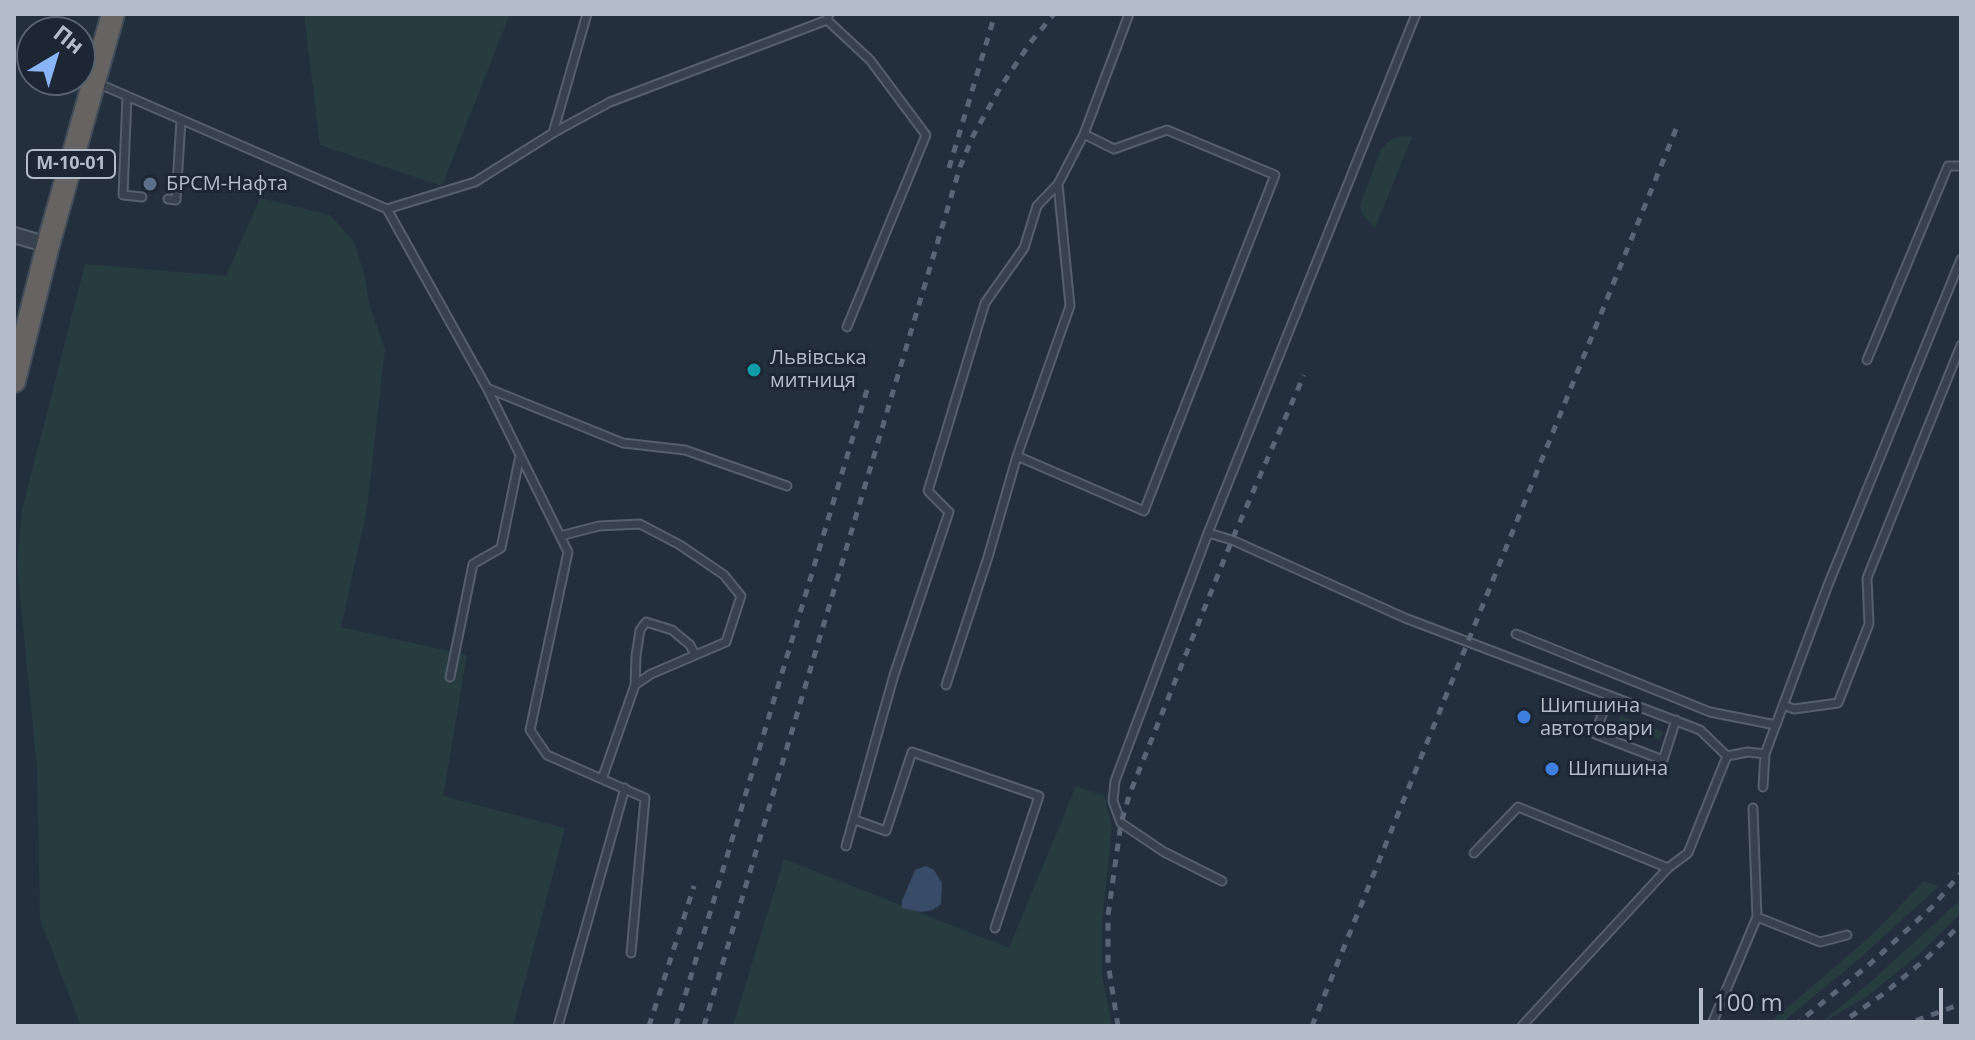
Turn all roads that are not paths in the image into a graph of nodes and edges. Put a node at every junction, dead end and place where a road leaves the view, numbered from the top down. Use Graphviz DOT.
graph roads {
  1 [pos="113,14"];
  2 [pos="587,14"];
  3 [pos="1129,14"];
  4 [pos="1416,14"];
  5 [pos="828,17"];
  6 [pos="96,75"];
  7 [pos="96,83"];
  8 [pos="90,96"];
  9 [pos="127,96"];
  10 [pos="181,120"];
  11 [pos="553,133"];
  12 [pos="1084,134"];
  13 [pos="1961,166"];
  14 [pos="1058,184"];
  15 [pos="142,197"];
  16 [pos="168,199"];
  17 [pos="387,209"];
  18 [pos="14,235"];
  19 [pos="48,245"];
  20 [pos="1961,259"];
  21 [pos="847,327"];
  22 [pos="1961,345"];
  23 [pos="1867,360"];
  24 [pos="14,381"];
  25 [pos="487,388"];
  26 [pos="520,455"];
  27 [pos="1017,456"];
  28 [pos="787,486"];
  29 [pos="1208,533"];
  30 [pos="560,536"];
  31 [pos="1516,634"];
  32 [pos="695,655"];
  33 [pos="450,677"];
  34 [pos="635,685"];
  35 [pos="946,685"];
  36 [pos="1609,696"];
  37 [pos="1783,705"];
  38 [pos="1676,720"];
  39 [pos="1776,725"];
  40 [pos="1765,754"];
  41 [pos="1727,756"];
  42 [pos="602,779"];
  43 [pos="1763,787"];
  44 [pos="625,788"];
  45 [pos="1753,808"];
  46 [pos="855,820"];
  47 [pos="846,846"];
  48 [pos="1474,853"];
  49 [pos="1668,868"];
  50 [pos="1222,881"];
  51 [pos="1757,917"];
  52 [pos="995,928"];
  53 [pos="1847,935"];
  54 [pos="631,953"];
  55 [pos="558,1026"];
  56 [pos="1522,1026"];
  57 [pos="1711,1026"];
  1 -- 6 [label="highway, М-10-01"];
  2 -- 11 [label="lane"];
  3 -- 12 [label="lane"];
  4 -- 29 [label="lane"];
  5 -- 11 [label="lane"];
  5 -- 21 [label="lane"];
  7 -- 9 [label="lane"];
  8 -- 19 [label="highway, М-10-01"];
  9 -- 10 [label="lane"];
  9 -- 15 [label="lane"];
  10 -- 16 [label="lane"];
  10 -- 17 [label="lane"];
  11 -- 17 [label="lane"];
  12 -- 14 [label="lane"];
  12 -- 27 [label="lane"];
  13 -- 23 [label="lane"];
  14 -- 27 [label="lane"];
  14 -- 46 [label="lane"];
  17 -- 25 [label="lane"];
  18 -- 19 [label="street"];
  19 -- 24 [label="highway, М-10-01"];
  20 -- 37 [label="lane"];
  22 -- 37 [label="lane"];
  25 -- 26 [label="lane"];
  25 -- 28 [label="lane"];
  26 -- 30 [label="lane"];
  26 -- 33 [label="lane"];
  27 -- 35 [label="lane"];
  29 -- 36 [label="lane"];
  29 -- 50 [label="lane"];
  30 -- 32 [label="lane"];
  30 -- 42 [label="lane"];
  31 -- 39 [label="lane"];
  32 -- 34 [label="lane"];
  32 -- 34 [label="lane"];
  34 -- 42 [label="lane"];
  36 -- 38 [label="lane"];
  36 -- 38 [label="lane"];
  37 -- 39 [label="lane"];
  38 -- 41 [label="lane"];
  39 -- 40 [label="lane"];
  40 -- 41 [label="lane"];
  40 -- 43 [label="lane"];
  41 -- 49 [label="lane"];
  42 -- 44 [label="lane"];
  44 -- 54 [label="lane"];
  44 -- 55 [label="lane"];
  45 -- 51 [label="lane"];
  46 -- 47 [label="lane"];
  46 -- 52 [label="lane"];
  48 -- 49 [label="lane"];
  49 -- 56 [label="lane"];
  51 -- 53 [label="lane"];
  51 -- 57 [label="lane"];
}
